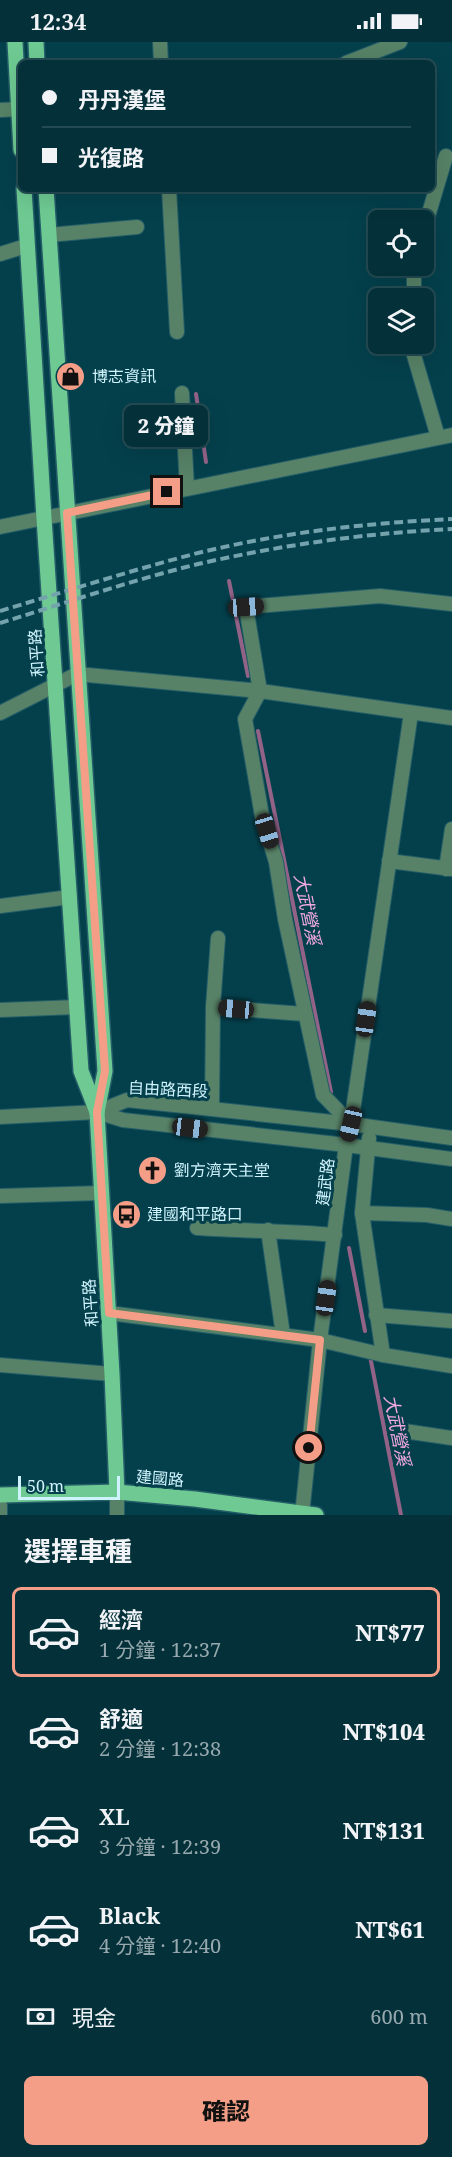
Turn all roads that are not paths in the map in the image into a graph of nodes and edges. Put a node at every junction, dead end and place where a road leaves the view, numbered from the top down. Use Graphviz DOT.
graph roads {
  1 [pos="15,42"];
  2 [pos="36,42"];
  3 [pos="160,42"];
  4 [pos="400,42"];
  5 [pos="37,60"];
  6 [pos="161,60"];
  7 [pos="354,60"];
  8 [pos="18,82"];
  9 [pos="18,108"];
  10 [pos="0,110"];
  11 [pos="443,155"];
  12 [pos="441,176"];
  13 [pos="24,192"];
  14 [pos="46,192"];
  15 [pos="169,192"];
  16 [pos="430,210"];
  17 [pos="137,227"];
  18 [pos="49,235"];
  19 [pos="26,246"];
  20 [pos="0,254"];
  21 [pos="177,332"];
  22 [pos="414,354"];
  23 [pos="182,393"];
  24 [pos="445,436"];
  25 [pos="187,488"];
  26 [pos="67,513"];
  27 [pos="44,518"];
  28 [pos="0,527"];
  29 [pos="452,604"];
  30 [pos="77,674"];
  31 [pos="56,684"];
  32 [pos="260,691"];
  33 [pos="0,712"];
  34 [pos="411,713"];
  35 [pos="452,718"];
  36 [pos="452,829"];
  37 [pos="388,861"];
  38 [pos="449,869"];
  39 [pos="70,897"];
  40 [pos="0,906"];
  41 [pos="218,938"];
  42 [pos="77,1007"];
  43 [pos="213,1007"];
  44 [pos="0,1010"];
  45 [pos="304,1014"];
  46 [pos="212,1108"];
  47 [pos="97,1112"];
  48 [pos="0,1117"];
  49 [pos="351,1124"];
  50 [pos="370,1127"];
  51 [pos="452,1138"];
  52 [pos="346,1145"];
  53 [pos="368,1147"];
  54 [pos="452,1159"];
  55 [pos="101,1193"];
  56 [pos="0,1196"];
  57 [pos="362,1213"];
  58 [pos="452,1219"];
  59 [pos="197,1228"];
  60 [pos="268,1230"];
  61 [pos="335,1235"];
  62 [pos="109,1313"];
  63 [pos="376,1315"];
  64 [pos="452,1321"];
  65 [pos="283,1335"];
  66 [pos="320,1340"];
  67 [pos="374,1353"];
  68 [pos="0,1365"];
  69 [pos="452,1366"];
  70 [pos="112,1374"];
  71 [pos="404,1431"];
  72 [pos="452,1438"];
  73 [pos="117,1492"];
  74 [pos="0,1495"];
  75 [pos="0,1505"];
  76 [pos="307,1514"];
  77 [pos="0,1515"];
  78 [pos="117,1515"];
  1 -- 8 [label="main road"];
  2 -- 5 [label="main road"];
  3 -- 6 [label="street"];
  4 -- 7 [label="street"];
  9 -- 10 [label="street"];
  11 -- 12 [label="street"];
  12 -- 16 [label="street"];
  13 -- 19 [label="main road, 和平路"];
  14 -- 18 [label="main road, 和平路"];
  15 -- 21 [label="street"];
  17 -- 18 [label="street"];
  18 -- 26 [label="main road, 和平路"];
  19 -- 20 [label="street"];
  19 -- 27 [label="main road, 和平路"];
  22 -- 24 [label="street"];
  23 -- 25 [label="street"];
  24 -- 25 [label="street"];
  25 -- 26 [label="street"];
  26 -- 27 [label="street"];
  26 -- 30 [label="main road, 和平路"];
  27 -- 28 [label="street"];
  27 -- 31 [label="main road, 和平路"];
  29 -- 32 [label="street"];
  30 -- 31 [label="street"];
  30 -- 32 [label="street"];
  30 -- 47 [label="main road, 和平路"];
  31 -- 33 [label="street"];
  31 -- 39 [label="main road, 和平路"];
  32 -- 34 [label="street"];
  32 -- 45 [label="street"];
  34 -- 35 [label="street"];
  34 -- 37 [label="street, 建武路"];
  36 -- 38 [label="street"];
  37 -- 38 [label="street"];
  37 -- 49 [label="street, 建武路"];
  39 -- 40 [label="street"];
  39 -- 42 [label="main road, 和平路"];
  41 -- 43 [label="street"];
  42 -- 44 [label="street"];
  42 -- 47 [label="main road, 和平路"];
  43 -- 45 [label="street"];
  43 -- 46 [label="street"];
  45 -- 49 [label="street"];
  46 -- 47 [label="street, 自由路西段"];
  46 -- 49 [label="street, 自由路西段"];
  47 -- 48 [label="street"];
  47 -- 52 [label="street, 自由路西段"];
  47 -- 55 [label="main road, 和平路"];
  49 -- 50 [label="street, 自由路西段"];
  49 -- 52 [label="street, 建武路"];
  50 -- 51 [label="street, 自由路西段"];
  50 -- 53 [label="street"];
  52 -- 53 [label="street, 自由路西段"];
  52 -- 61 [label="street, 建武路"];
  53 -- 54 [label="street, 自由路西段"];
  53 -- 57 [label="street"];
  55 -- 56 [label="street"];
  55 -- 62 [label="main road, 和平路"];
  57 -- 58 [label="street"];
  57 -- 63 [label="street"];
  59 -- 60 [label="street"];
  60 -- 61 [label="street"];
  60 -- 65 [label="street"];
  61 -- 66 [label="street, 建武路"];
  62 -- 65 [label="street"];
  62 -- 70 [label="main road, 和平路"];
  63 -- 64 [label="street"];
  63 -- 67 [label="street"];
  65 -- 66 [label="street"];
  66 -- 67 [label="street"];
  66 -- 76 [label="street, 建武路"];
  67 -- 69 [label="street"];
  68 -- 70 [label="street"];
  70 -- 73 [label="main road, 和平路"];
  71 -- 72 [label="street"];
  73 -- 74 [label="main road, 建國路"];
  73 -- 76 [label="main road, 建國路"];
  73 -- 78 [label="street"];
  75 -- 77 [label="street"];
}
